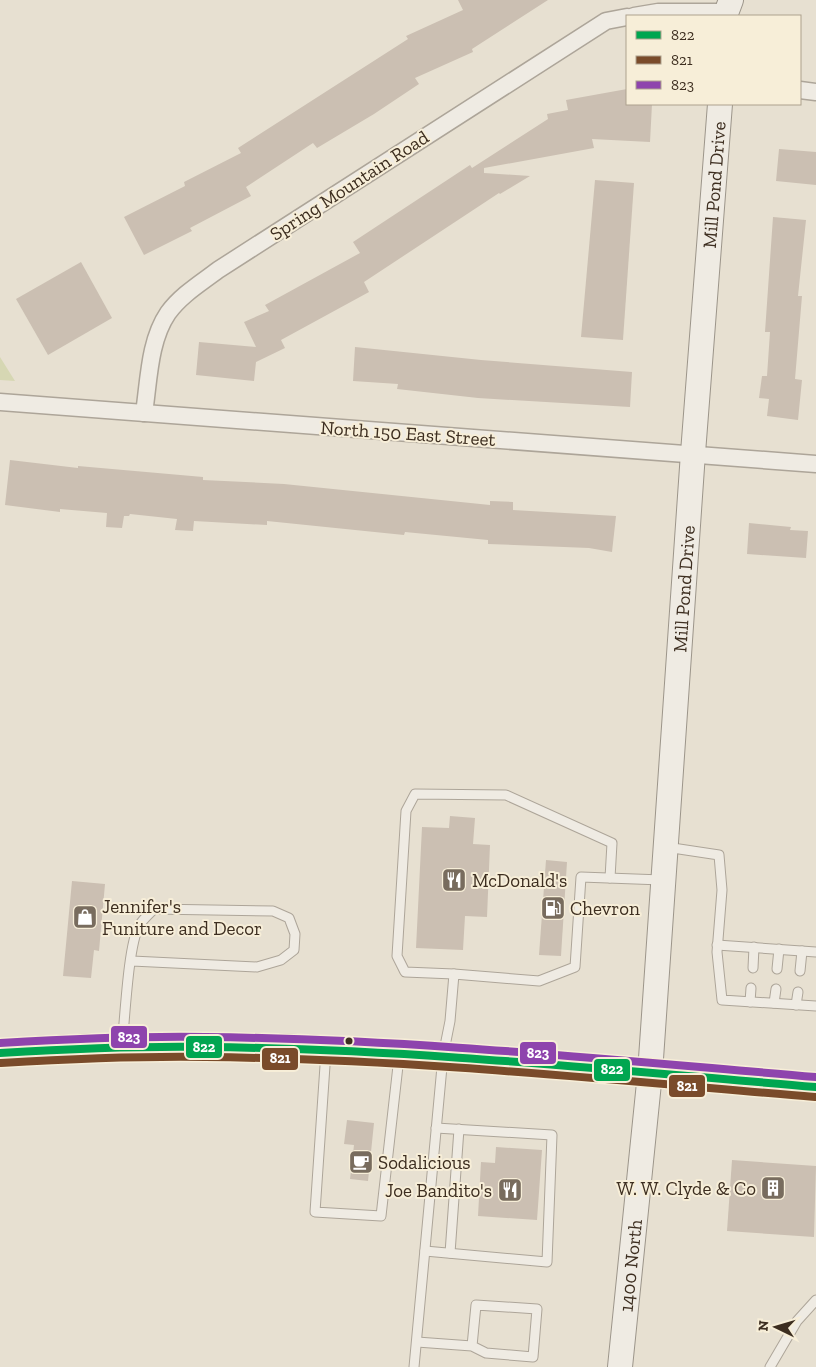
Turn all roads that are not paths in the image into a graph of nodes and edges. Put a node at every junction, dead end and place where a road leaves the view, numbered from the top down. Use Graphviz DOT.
graph roads {
  1 [pos="727,10"];
  2 [pos="640,15"];
  3 [pos="626,17"];
  4 [pos="801,90"];
  5 [pos="816,92"];
  6 [pos="720,105"];
  7 [pos="0,402"];
  8 [pos="144,413"];
  9 [pos="693,454"];
  10 [pos="816,464"];
  11 [pos="666,846"];
  12 [pos="610,878"];
  13 [pos="664,880"];
  14 [pos="717,945"];
  15 [pos="754,947"];
  16 [pos="779,949"];
  17 [pos="802,951"];
  18 [pos="816,952"];
  19 [pos="132,961"];
  20 [pos="753,968"];
  21 [pos="777,969"];
  22 [pos="800,972"];
  23 [pos="454,974"];
  24 [pos="751,988"];
  25 [pos="776,989"];
  26 [pos="798,992"];
  27 [pos="750,1002"];
  28 [pos="774,1003"];
  29 [pos="796,1005"];
  30 [pos="816,1006"];
  31 [pos="122,1048"];
  32 [pos="326,1051"];
  33 [pos="0,1053"];
  34 [pos="400,1054"];
  35 [pos="442,1056"];
  36 [pos="650,1073"];
  37 [pos="816,1087"];
  38 [pos="436,1128"];
  39 [pos="459,1129"];
  40 [pos="425,1251"];
  41 [pos="450,1253"];
  42 [pos="816,1300"];
  43 [pos="416,1342"];
  44 [pos="472,1346"];
  45 [pos="414,1367"];
  46 [pos="620,1367"];
  47 [pos="770,1367"];
  1 -- 2 [label="street"];
  3 -- 8 [label="street, Spring Mountain Road"];
  4 -- 5 [label="street"];
  6 -- 9 [label="main road, Mill Pond Drive"];
  7 -- 8 [label="street, North 150 East Street"];
  8 -- 9 [label="street, North 150 East Street"];
  9 -- 10 [label="street, North 150 East Street"];
  9 -- 11 [label="main road, Mill Pond Drive"];
  11 -- 13 [label="main road, Mill Pond Drive"];
  11 -- 14 [label="lane"];
  12 -- 13 [label="lane"];
  12 -- 23 [label="lane"];
  12 -- 23 [label="lane"];
  13 -- 36 [label="main road, Mill Pond Drive"];
  14 -- 15 [label="lane"];
  14 -- 27 [label="lane"];
  15 -- 16 [label="lane"];
  15 -- 20 [label="lane"];
  16 -- 17 [label="lane"];
  16 -- 21 [label="lane"];
  17 -- 18 [label="lane"];
  17 -- 22 [label="lane"];
  19 -- 19 [label="lane"];
  19 -- 31 [label="lane"];
  23 -- 35 [label="lane"];
  24 -- 27 [label="lane"];
  25 -- 28 [label="lane"];
  26 -- 29 [label="lane"];
  27 -- 28 [label="lane"];
  28 -- 29 [label="lane"];
  29 -- 30 [label="lane"];
  31 -- 32 [label="main road"];
  31 -- 33 [label="main road"];
  32 -- 34 [label="main road"];
  32 -- 34 [label="lane"];
  34 -- 35 [label="main road"];
  35 -- 36 [label="main road"];
  35 -- 38 [label="lane"];
  36 -- 37 [label="main road"];
  36 -- 46 [label="main road, 1400 North"];
  38 -- 39 [label="lane"];
  38 -- 40 [label="lane"];
  39 -- 41 [label="lane"];
  39 -- 41 [label="lane"];
  40 -- 41 [label="lane"];
  40 -- 43 [label="lane"];
  42 -- 47 [label="lane"];
  43 -- 44 [label="lane"];
  43 -- 45 [label="lane"];
  44 -- 44 [label="lane"];
}
